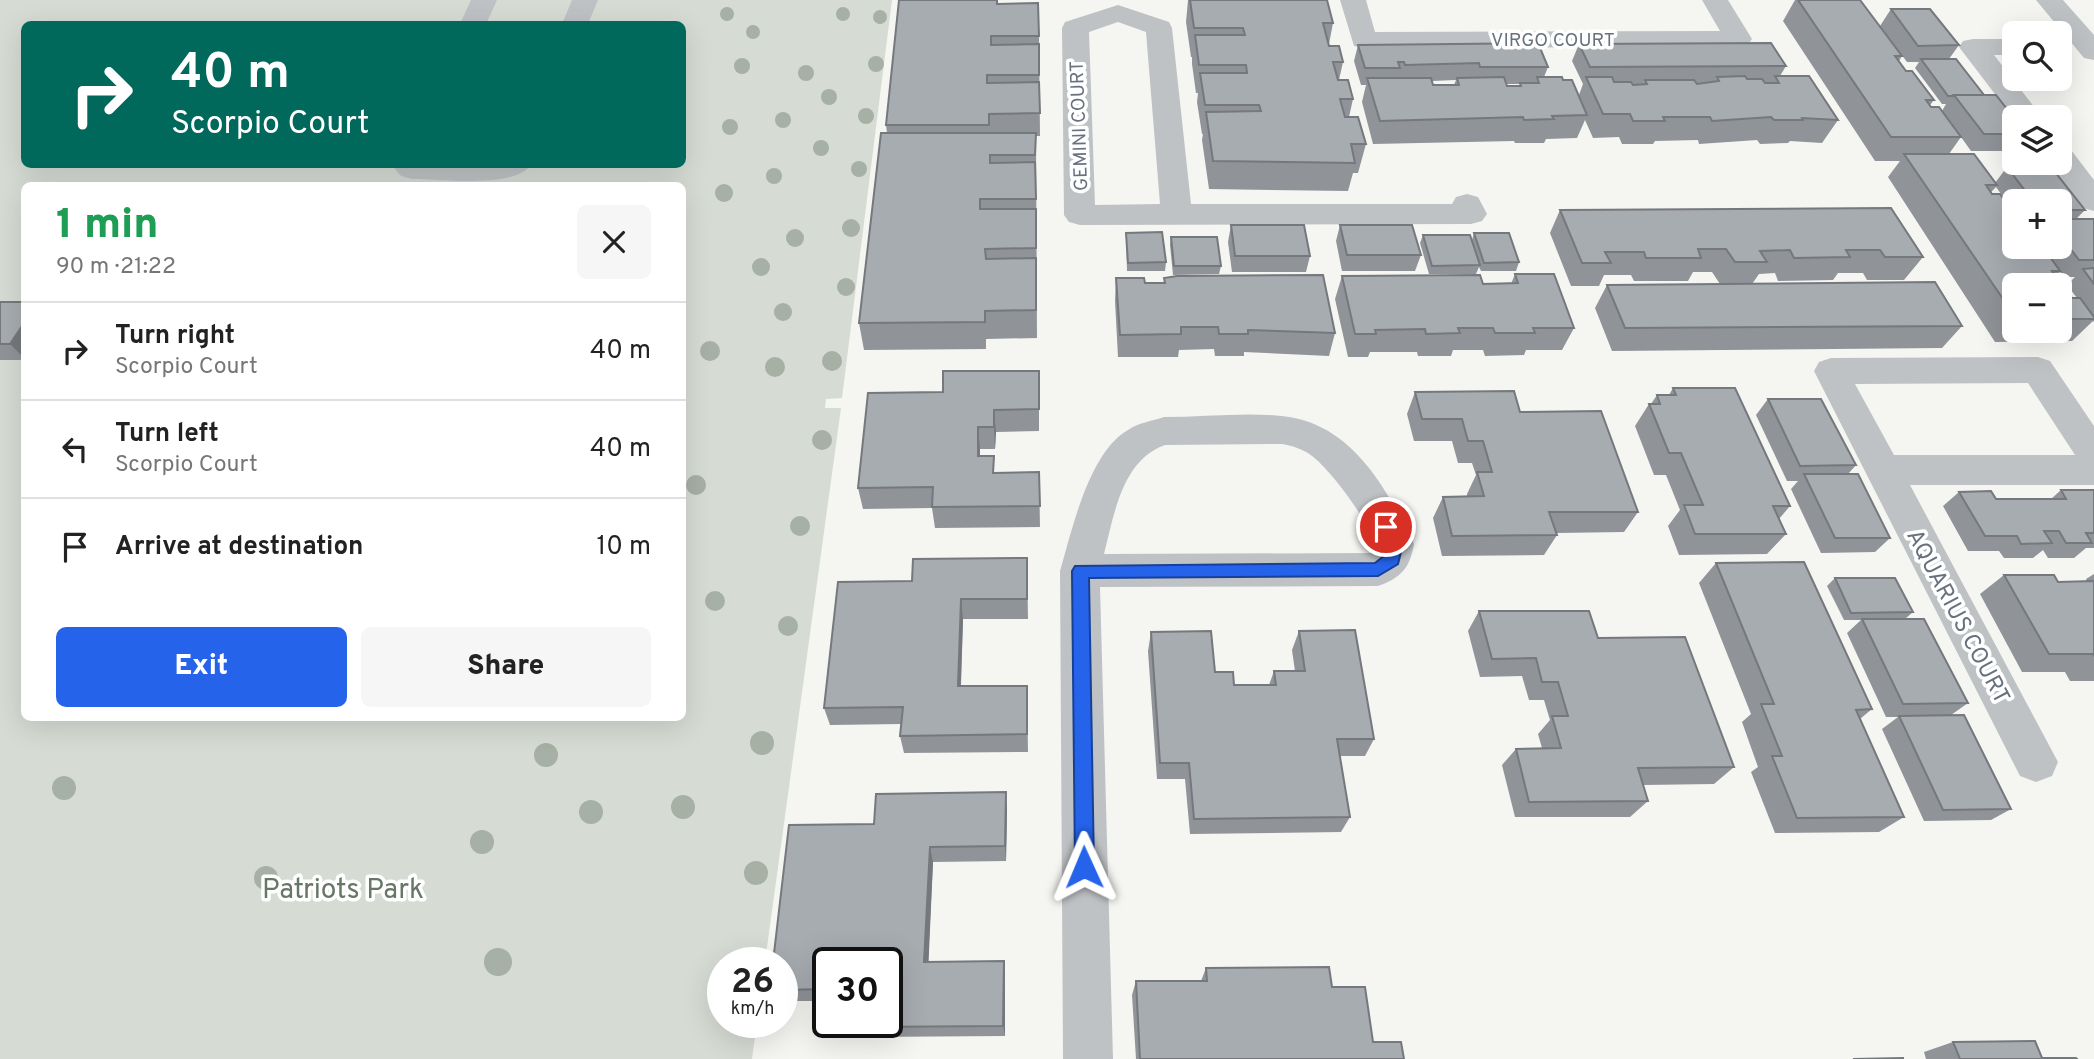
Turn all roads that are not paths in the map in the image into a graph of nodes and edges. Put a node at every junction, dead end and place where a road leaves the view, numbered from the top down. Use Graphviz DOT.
graph roads {
  1 [pos="484,0"];
  2 [pos="585,0"];
  3 [pos="1353,0"];
  4 [pos="1715,0"];
  5 [pos="2049,0"];
  6 [pos="1118,6"];
  7 [pos="474,21"];
  8 [pos="576,21"];
  9 [pos="2081,40"];
  10 [pos="2002,47"];
  11 [pos="2002,84"];
  12 [pos="2008,91"];
  13 [pos="2019,105"];
  14 [pos="411,168"];
  15 [pos="511,168"];
  16 [pos="2072,173"];
  17 [pos="2094,201"];
  18 [pos="1467,204"];
  19 [pos="1177,215"];
  20 [pos="2082,419"];
  21 [pos="2094,455"];
  22 [pos="1883,470"];
  23 [pos="2094,470"];
  24 [pos="1080,571"];
  25 [pos="2036,762"];
  26 [pos="1088,1059"];
  1 -- 7 [label="street"];
  2 -- 8 [label="street"];
  3 -- 4 [label="street, VIRGO COURT"];
  5 -- 9 [label="street"];
  6 -- 19 [label="street, GEMINI COURT"];
  6 -- 19 [label="street, GEMINI COURT"];
  10 -- 11 [label="street"];
  12 -- 13 [label="street"];
  14 -- 15 [label="street"];
  16 -- 17 [label="street"];
  18 -- 19 [label="street, GEMINI COURT"];
  20 -- 21 [label="street, AQUARIUS COURT"];
  20 -- 22 [label="street, AQUARIUS COURT"];
  22 -- 23 [label="street"];
  22 -- 25 [label="street, AQUARIUS COURT"];
  24 -- 24 [label="street"];
  24 -- 26 [label="street"];
}
